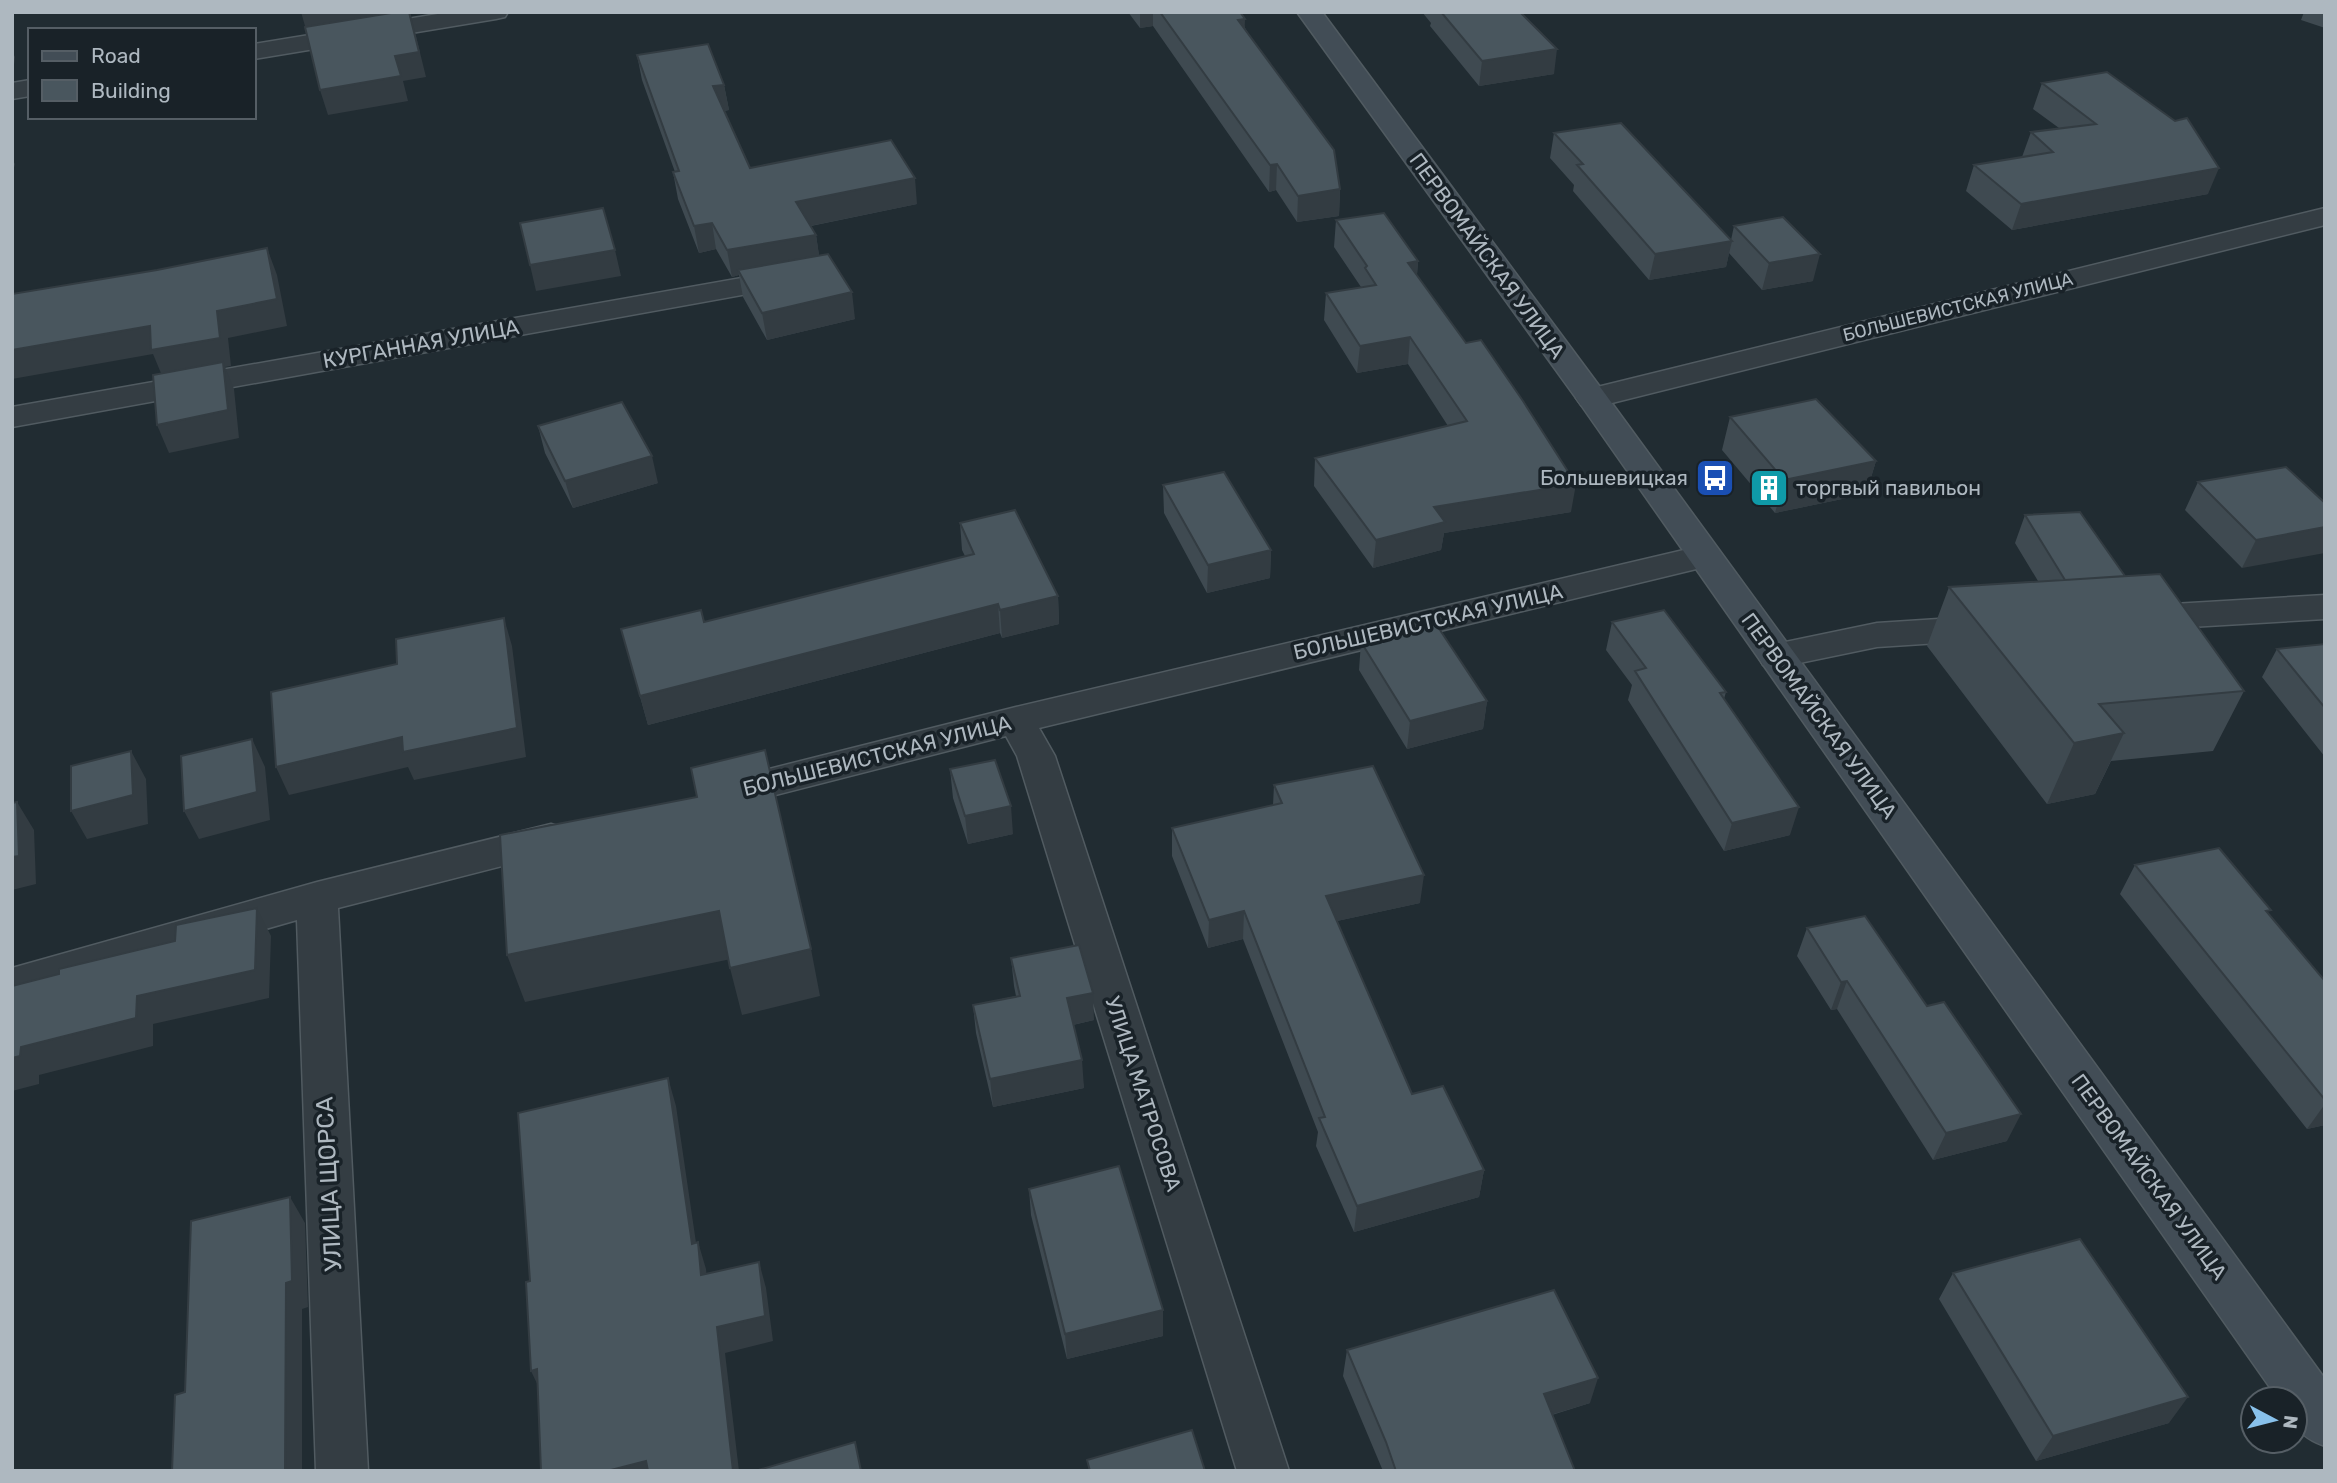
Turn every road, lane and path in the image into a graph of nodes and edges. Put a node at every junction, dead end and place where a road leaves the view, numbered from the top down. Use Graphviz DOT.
graph roads {
  1 [pos="496,12"];
  2 [pos="1309,12"];
  3 [pos="256,52"];
  4 [pos="2325,216"];
  5 [pos="816,274"];
  6 [pos="1592,398"];
  7 [pos="12,417"];
  8 [pos="1705,556"];
  9 [pos="2325,607"];
  10 [pos="2108,620"];
  11 [pos="2013,626"];
  12 [pos="1776,656"];
  13 [pos="1016,720"];
  14 [pos="694,802"];
  15 [pos="586,830"];
  16 [pos="317,898"];
  17 [pos="12,985"];
  18 [pos="2325,1422"];
  19 [pos="342,1471"];
  20 [pos="1263,1471"];
  1 -- 3 [label="street"];
  2 -- 6 [label="main road, ПЕРВОМАЙСКАЯ УЛИЦА"];
  4 -- 6 [label="street, БОЛЬШЕВИСТСКАЯ УЛИЦА"];
  5 -- 7 [label="street, КУРГАННАЯ УЛИЦА"];
  6 -- 8 [label="main road, ПЕРВОМАЙСКАЯ УЛИЦА"];
  8 -- 12 [label="main road, ПЕРВОМАЙСКАЯ УЛИЦА"];
  8 -- 13 [label="street, БОЛЬШЕВИСТСКАЯ УЛИЦА"];
  9 -- 10 [label="street"];
  11 -- 12 [label="street"];
  12 -- 18 [label="main road, ПЕРВОМАЙСКАЯ УЛИЦА"];
  13 -- 14 [label="street, БОЛЬШЕВИСТСКАЯ УЛИЦА"];
  13 -- 20 [label="street, УЛИЦА МАТРОСОВА"];
  15 -- 16 [label="street"];
  16 -- 17 [label="street"];
  16 -- 19 [label="street, УЛИЦА ЩОРСА"];
}
